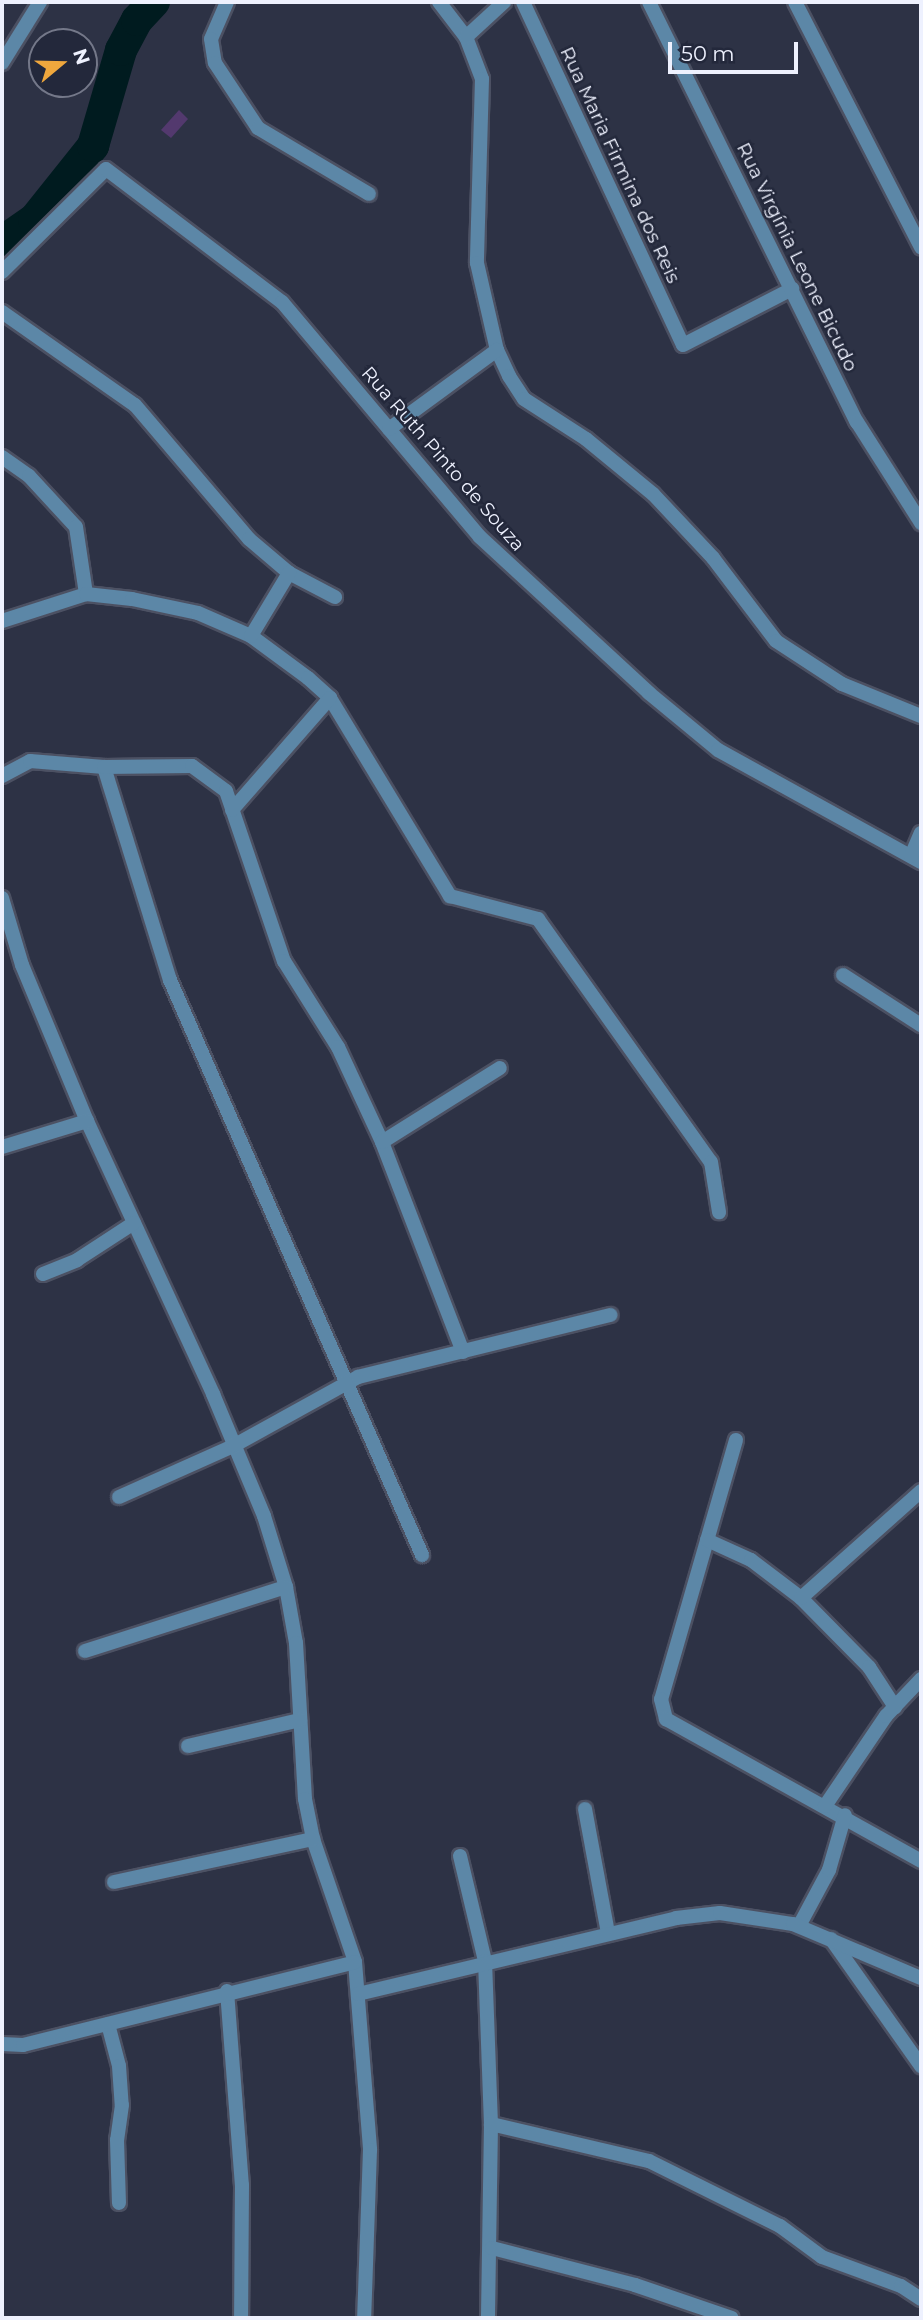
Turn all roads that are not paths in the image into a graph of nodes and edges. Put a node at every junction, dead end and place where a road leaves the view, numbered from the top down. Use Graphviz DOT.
graph roads {
  1 [pos="227,2"];
  2 [pos="439,2"];
  3 [pos="504,2"];
  4 [pos="523,2"];
  5 [pos="649,2"];
  6 [pos="795,2"];
  7 [pos="37,3"];
  8 [pos="466,37"];
  9 [pos="2,62"];
  10 [pos="369,194"];
  11 [pos="921,247"];
  12 [pos="2,272"];
  13 [pos="792,289"];
  14 [pos="2,312"];
  15 [pos="497,350"];
  16 [pos="389,429"];
  17 [pos="2,457"];
  18 [pos="921,523"];
  19 [pos="289,573"];
  20 [pos="86,594"];
  21 [pos="335,597"];
  22 [pos="2,621"];
  23 [pos="251,636"];
  24 [pos="330,698"];
  25 [pos="921,716"];
  26 [pos="104,767"];
  27 [pos="2,776"];
  28 [pos="232,810"];
  29 [pos="921,833"];
  30 [pos="916,859"];
  31 [pos="2,898"];
  32 [pos="843,975"];
  33 [pos="921,1025"];
  34 [pos="500,1068"];
  35 [pos="87,1121"];
  36 [pos="382,1142"];
  37 [pos="2,1147"];
  38 [pos="719,1212"];
  39 [pos="134,1223"];
  40 [pos="43,1274"];
  41 [pos="610,1315"];
  42 [pos="463,1352"];
  43 [pos="349,1384"];
  44 [pos="736,1440"];
  45 [pos="235,1446"];
  46 [pos="921,1491"];
  47 [pos="119,1497"];
  48 [pos="707,1540"];
  49 [pos="422,1555"];
  50 [pos="286,1587"];
  51 [pos="801,1598"];
  52 [pos="85,1651"];
  53 [pos="921,1679"];
  54 [pos="895,1707"];
  55 [pos="300,1720"];
  56 [pos="188,1746"];
  57 [pos="825,1806"];
  58 [pos="585,1809"];
  59 [pos="845,1815"];
  60 [pos="313,1839"];
  61 [pos="460,1856"];
  62 [pos="921,1861"];
  63 [pos="114,1882"];
  64 [pos="799,1926"];
  65 [pos="608,1933"];
  66 [pos="830,1938"];
  67 [pos="485,1961"];
  68 [pos="355,1962"];
  69 [pos="921,1978"];
  70 [pos="227,1991"];
  71 [pos="358,1994"];
  72 [pos="108,2024"];
  73 [pos="2,2044"];
  74 [pos="921,2066"];
  75 [pos="491,2124"];
  76 [pos="119,2203"];
  77 [pos="492,2248"];
  78 [pos="921,2299"];
  79 [pos="241,2318"];
  80 [pos="364,2318"];
  81 [pos="488,2318"];
  82 [pos="732,2318"];
  1 -- 10 [label="street"];
  2 -- 8 [label="street"];
  3 -- 8 [label="street"];
  4 -- 13 [label="street, Rua Maria Firmina dos Reis"];
  5 -- 13 [label="street, Rua Virgínia Leone Bicudo"];
  6 -- 11 [label="street"];
  7 -- 9 [label="street"];
  8 -- 15 [label="street"];
  12 -- 16 [label="street, Rua Ruth Pinto de Souza"];
  13 -- 18 [label="street, Rua Virgínia Leone Bicudo"];
  14 -- 19 [label="street"];
  15 -- 16 [label="street"];
  15 -- 25 [label="street"];
  16 -- 30 [label="street, Rua Ruth Pinto de Souza"];
  17 -- 20 [label="street"];
  19 -- 21 [label="street"];
  19 -- 23 [label="street"];
  20 -- 22 [label="street"];
  20 -- 23 [label="street"];
  23 -- 24 [label="street"];
  24 -- 28 [label="street"];
  24 -- 38 [label="street"];
  26 -- 27 [label="street"];
  26 -- 28 [label="street"];
  26 -- 43 [label="street"];
  28 -- 36 [label="street"];
  29 -- 30 [label="street"];
  31 -- 35 [label="street"];
  32 -- 33 [label="street"];
  34 -- 36 [label="street"];
  35 -- 37 [label="street"];
  35 -- 39 [label="street"];
  36 -- 42 [label="street"];
  39 -- 40 [label="street"];
  39 -- 45 [label="street"];
  41 -- 42 [label="street"];
  42 -- 43 [label="street"];
  43 -- 45 [label="street"];
  43 -- 49 [label="street"];
  44 -- 48 [label="street"];
  45 -- 47 [label="street"];
  45 -- 50 [label="street"];
  46 -- 51 [label="street"];
  48 -- 51 [label="street"];
  48 -- 57 [label="street"];
  50 -- 52 [label="street"];
  50 -- 55 [label="street"];
  51 -- 54 [label="street"];
  53 -- 54 [label="street"];
  54 -- 57 [label="street"];
  55 -- 56 [label="street"];
  55 -- 60 [label="street"];
  57 -- 59 [label="street"];
  58 -- 65 [label="street"];
  59 -- 62 [label="street"];
  59 -- 64 [label="street"];
  60 -- 63 [label="street"];
  60 -- 68 [label="street"];
  61 -- 67 [label="street"];
  64 -- 65 [label="street"];
  64 -- 66 [label="street"];
  65 -- 67 [label="street"];
  66 -- 69 [label="street"];
  66 -- 74 [label="street"];
  67 -- 71 [label="street"];
  67 -- 75 [label="street"];
  68 -- 70 [label="street"];
  68 -- 71 [label="street"];
  70 -- 72 [label="street"];
  70 -- 79 [label="street"];
  71 -- 80 [label="street"];
  72 -- 73 [label="street"];
  72 -- 76 [label="street"];
  75 -- 77 [label="street"];
  75 -- 78 [label="street"];
  77 -- 81 [label="street"];
  77 -- 82 [label="street"];
}
